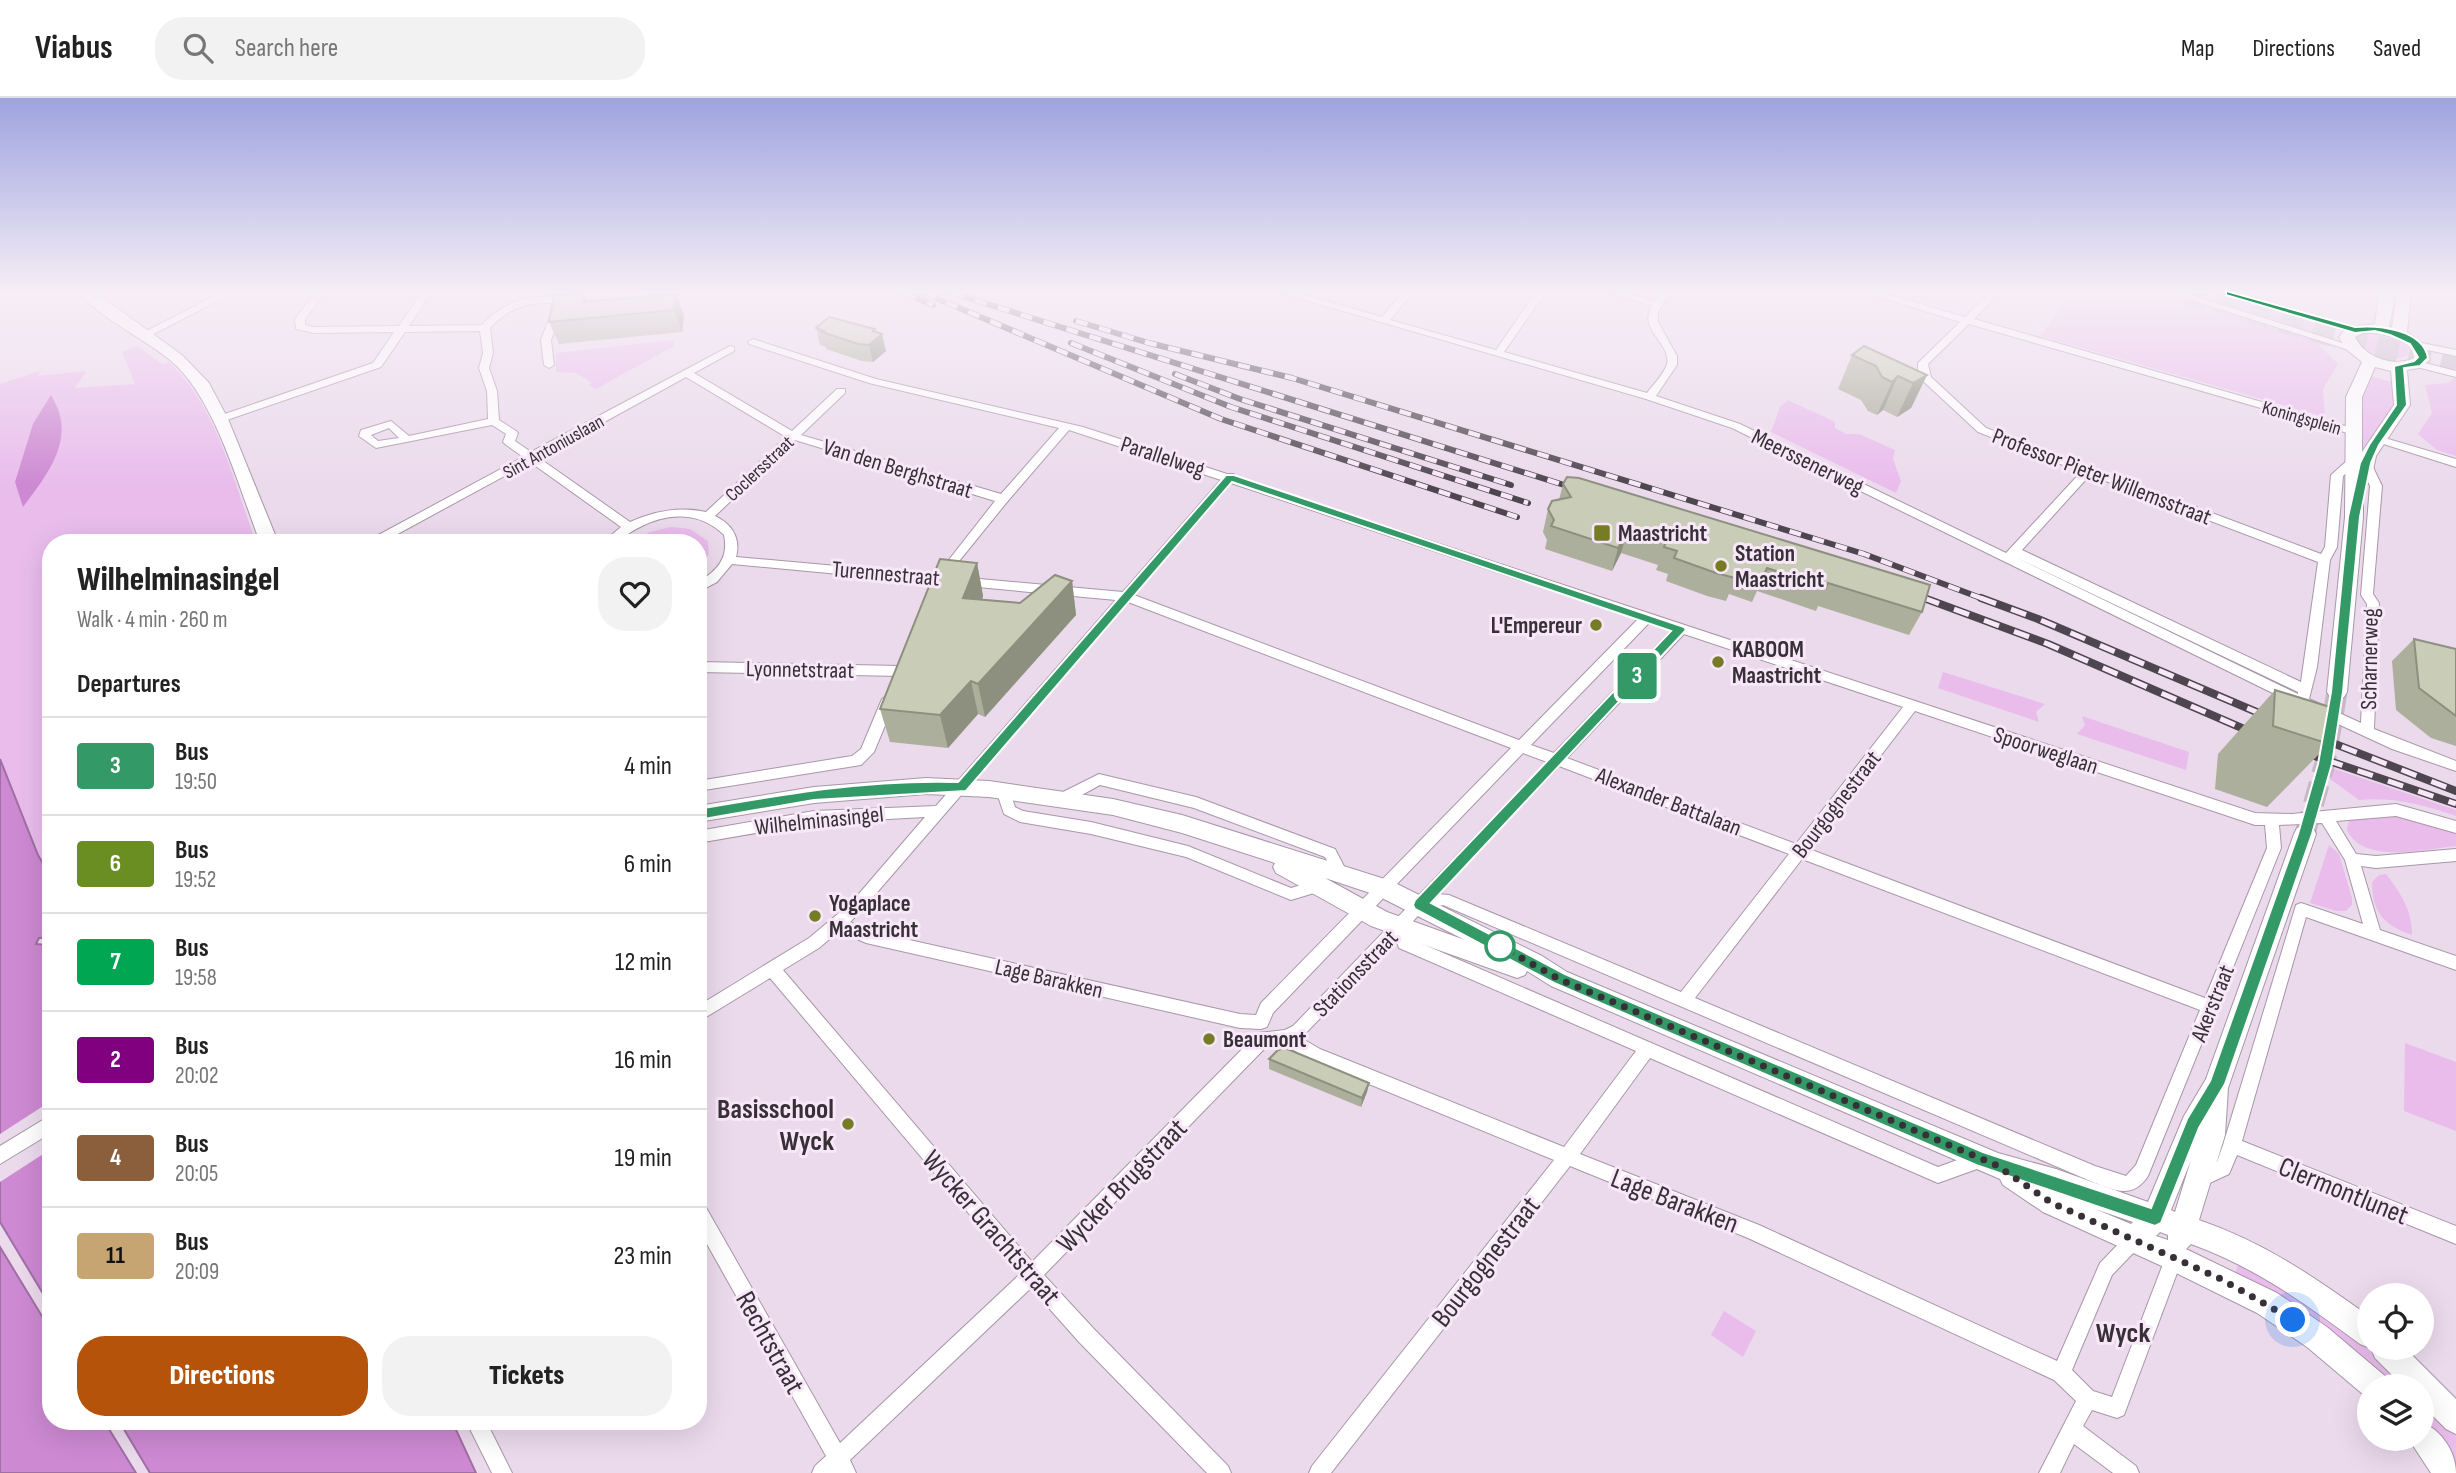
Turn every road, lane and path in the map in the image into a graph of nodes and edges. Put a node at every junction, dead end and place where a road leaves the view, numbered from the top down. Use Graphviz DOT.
graph roads {
  1 [pos="172,357"];
  2 [pos="382,357"];
  3 [pos="485,357"];
  4 [pos="548,357"];
  5 [pos="715,357"];
  6 [pos="800,357"];
  7 [pos="1509,357"];
  8 [pos="1672,357"];
  9 [pos="1927,357"];
  10 [pos="2090,357"];
  11 [pos="2368,357"];
  12 [pos="2422,357"];
  13 [pos="2371,359"];
  14 [pos="2417,364"];
  15 [pos="549,365"];
  16 [pos="2399,366"];
  17 [pos="686,373"];
  18 [pos="2456,373"];
  19 [pos="841,391"];
  20 [pos="1650,397"];
  21 [pos="220,419"];
  22 [pos="494,421"];
  23 [pos="1067,426"];
  24 [pos="2355,432"];
  25 [pos="793,436"];
  26 [pos="2378,439"];
  27 [pos="407,440"];
  28 [pos="532,457"];
  29 [pos="2360,462"];
  30 [pos="2456,463"];
  31 [pos="2088,471"];
  32 [pos="1230,477"];
  33 [pos="1003,499"];
  34 [pos="707,517"];
  35 [pos="629,527"];
  36 [pos="266,534"];
  37 [pos="390,534"];
  38 [pos="619,534"];
  39 [pos="2011,555"];
  40 [pos="729,560"];
  41 [pos="2324,561"];
  42 [pos="707,583"];
  43 [pos="936,584"];
  44 [pos="1126,597"];
  45 [pos="1646,618"];
  46 [pos="1680,630"];
  47 [pos="707,667"];
  48 [pos="2337,692"];
  49 [pos="2304,696"];
  50 [pos="1912,706"];
  51 [pos="2367,732"];
  52 [pos="1522,746"];
  53 [pos="1557,758"];
  54 [pos="2456,766"];
  55 [pos="707,784"];
  56 [pos="961,787"];
  57 [pos="1003,790"];
  58 [pos="1064,798"];
  59 [pos="941,811"];
  60 [pos="707,813"];
  61 [pos="2326,817"];
  62 [pos="2272,821"];
  63 [pos="2456,827"];
  64 [pos="2305,834"];
  65 [pos="707,835"];
  66 [pos="1251,848"];
  67 [pos="1801,851"];
  68 [pos="2456,855"];
  69 [pos="2352,859"];
  70 [pos="1341,874"];
  71 [pos="1319,886"];
  72 [pos="1383,888"];
  73 [pos="1420,905"];
  74 [pos="1361,911"];
  75 [pos="839,924"];
  76 [pos="1400,926"];
  77 [pos="2374,933"];
  78 [pos="2456,963"];
  79 [pos="773,971"];
  80 [pos="1559,979"];
  81 [pos="1683,1001"];
  82 [pos="2211,1007"];
  83 [pos="707,1010"];
  84 [pos="1262,1030"];
  85 [pos="1286,1037"];
  86 [pos="1648,1048"];
  87 [pos="2217,1084"];
  88 [pos="42,1130"];
  89 [pos="2232,1145"];
  90 [pos="0,1156"];
  91 [pos="1566,1158"];
  92 [pos="1989,1162"];
  93 [pos="2199,1180"];
  94 [pos="2135,1181"];
  95 [pos="2155,1217"];
  96 [pos="707,1226"];
  97 [pos="2183,1227"];
  98 [pos="2456,1235"];
  99 [pos="2134,1238"];
  100 [pos="2174,1257"];
  101 [pos="1032,1275"];
  102 [pos="2357,1325"];
  103 [pos="2397,1360"];
  104 [pos="2061,1373"];
  105 [pos="2361,1374"];
  106 [pos="2087,1399"];
  107 [pos="2456,1419"];
  108 [pos="480,1430"];
  109 [pos="2072,1430"];
  110 [pos="2433,1451"];
  111 [pos="841,1466"];
  112 [pos="502,1473"];
  113 [pos="822,1473"];
  114 [pos="1221,1473"];
  115 [pos="1319,1473"];
  116 [pos="2049,1473"];
  117 [pos="2129,1473"];
  118 [pos="2450,1473"];
  1 -- 21 [label="street"];
  2 -- 21 [label="street"];
  3 -- 22 [label="street"];
  4 -- 15 [label="street"];
  5 -- 17 [label="street, Sint Antoniuslaan"];
  6 -- 23 [label="street, Parallelweg"];
  7 -- 20 [label="street, Meerssenerweg"];
  8 -- 20 [label="street"];
  9 -- 31 [label="street, Professor Pieter Willemsstraat"];
  10 -- 24 [label="street, Koningsplein"];
  11 -- 13 [label="street"];
  12 -- 14 [label="street"];
  13 -- 16 [label="street"];
  13 -- 24 [label="street, Scharnerweg"];
  14 -- 16 [label="street"];
  14 -- 18 [label="street"];
  16 -- 26 [label="street, Scharnerweg"];
  17 -- 25 [label="street, Van den Berghstraat"];
  17 -- 28 [label="street, Sint Antoniuslaan"];
  19 -- 25 [label="street, Coclersstraat"];
  20 -- 39 [label="street, Meerssenerweg"];
  21 -- 36 [label="street"];
  22 -- 27 [label="street"];
  22 -- 28 [label="street"];
  23 -- 32 [label="street, Parallelweg"];
  23 -- 33 [label="street"];
  24 -- 29 [label="street, Scharnerweg"];
  25 -- 33 [label="street, Van den Berghstraat"];
  25 -- 34 [label="street, Coclersstraat"];
  26 -- 29 [label="street, Scharnerweg"];
  26 -- 30 [label="street"];
  28 -- 35 [label="street"];
  28 -- 37 [label="street, Sint Antoniuslaan"];
  29 -- 41 [label="street, Scharnerweg"];
  29 -- 48 [label="street, Scharnerweg"];
  29 -- 51 [label="street, Scharnerweg"];
  31 -- 39 [label="street"];
  31 -- 41 [label="street, Professor Pieter Willemsstraat"];
  32 -- 44 [label="street"];
  32 -- 45 [label="street, Parallelweg"];
  33 -- 43 [label="street"];
  34 -- 35 [label="street"];
  34 -- 40 [label="street"];
  35 -- 38 [label="street"];
  39 -- 49 [label="street, Meerssenerweg"];
  40 -- 42 [label="street"];
  40 -- 43 [label="street, Turennestraat"];
  41 -- 49 [label="street, Scharnerweg"];
  43 -- 44 [label="street, Turennestraat"];
  44 -- 52 [label="street, Alexander Battalaan"];
  44 -- 56 [label="street"];
  45 -- 46 [label="street, Parallelweg"];
  45 -- 52 [label="street, Stationsstraat"];
  46 -- 50 [label="street, Spoorweglaan"];
  46 -- 53 [label="street, Stationsstraat"];
  47 -- 55 [label="street, Lyonnetstraat"];
  49 -- 51 [label="street, Meerssenerweg"];
  50 -- 62 [label="street, Spoorweglaan"];
  50 -- 67 [label="street, Bourgognestraat"];
  51 -- 54 [label="street, Meerssenerweg"];
  52 -- 53 [label="street, Alexander Battalaan"];
  52 -- 72 [label="street, Stationsstraat"];
  53 -- 67 [label="street, Alexander Battalaan"];
  53 -- 73 [label="street, Stationsstraat"];
  56 -- 57 [label="street, Wilhelminasingel"];
  56 -- 59 [label="street"];
  56 -- 60 [label="street, Wilhelminasingel"];
  57 -- 58 [label="street, Wilhelminasingel"];
  57 -- 71 [label="street"];
  58 -- 66 [label="street, Wilhelminasingel"];
  58 -- 70 [label="street"];
  59 -- 65 [label="street, Wilhelminasingel"];
  59 -- 75 [label="street"];
  61 -- 62 [label="street, Spoorweglaan"];
  61 -- 63 [label="street, Spoorweglaan"];
  61 -- 69 [label="street"];
  62 -- 82 [label="street, Akerstraat"];
  64 -- 87 [label="street, Akerstraat"];
  66 -- 70 [label="street, Wilhelminasingel"];
  66 -- 71 [label="street, Wilhelminasingel"];
  67 -- 81 [label="street, Bourgognestraat"];
  67 -- 82 [label="street, Alexander Battalaan"];
  68 -- 69 [label="street"];
  69 -- 77 [label="street"];
  70 -- 72 [label="street, Wilhelminasingel"];
  71 -- 74 [label="street, Wilhelminasingel"];
  72 -- 73 [label="street, Wilhelminasingel"];
  72 -- 74 [label="street, Stationsstraat"];
  73 -- 76 [label="street, Stationsstraat"];
  73 -- 80 [label="street, Wilhelminasingel"];
  73 -- 81 [label="street, Wilhelminasingel"];
  74 -- 76 [label="street, Wilhelminasingel"];
  74 -- 84 [label="street, Stationsstraat"];
  75 -- 79 [label="street"];
  75 -- 84 [label="street, Lage Barakken"];
  76 -- 80 [label="street, Wilhelminasingel"];
  76 -- 85 [label="street, Stationsstraat"];
  76 -- 86 [label="street"];
  77 -- 78 [label="street"];
  77 -- 89 [label="street"];
  79 -- 83 [label="street"];
  79 -- 101 [label="street, Wycker Grachtstraat"];
  80 -- 92 [label="street, Wilhelminasingel"];
  81 -- 94 [label="street, Wilhelminasingel"];
  82 -- 94 [label="street, Akerstraat"];
  84 -- 85 [label="street, Lage Barakken"];
  84 -- 101 [label="street, Wycker Brugstraat"];
  85 -- 91 [label="street, Lage Barakken"];
  86 -- 91 [label="street, Bourgognestraat"];
  86 -- 92 [label="street"];
  87 -- 93 [label="street, Akerstraat"];
  87 -- 95 [label="street, Akerstraat"];
  88 -- 90 [label="street"];
  89 -- 93 [label="street"];
  89 -- 98 [label="street, Clermontlunet"];
  91 -- 104 [label="street, Lage Barakken"];
  91 -- 115 [label="street, Bourgognestraat"];
  92 -- 95 [label="street, Wilhelminasingel"];
  92 -- 99 [label="street, Wilhelminasingel"];
  93 -- 97 [label="street, Akerstraat"];
  95 -- 97 [label="street, Wilhelminasingel"];
  95 -- 99 [label="street"];
  96 -- 111 [label="street, Rechtstraat"];
  97 -- 100 [label="street, Akerstraat"];
  97 -- 102 [label="street, Wilhelminasingel"];
  99 -- 100 [label="street, Wilhelminasingel"];
  99 -- 104 [label="street"];
  100 -- 105 [label="street, Wilhelminasingel"];
  100 -- 106 [label="street"];
  101 -- 111 [label="street, Wycker Brugstraat"];
  101 -- 114 [label="street, Wycker Grachtstraat"];
  103 -- 107 [label="street"];
  104 -- 106 [label="street"];
  106 -- 109 [label="street"];
  108 -- 112 [label="street"];
  109 -- 116 [label="street"];
  109 -- 117 [label="street"];
  110 -- 118 [label="street"];
  111 -- 113 [label="street, Wycker Brugstraat"];
}
